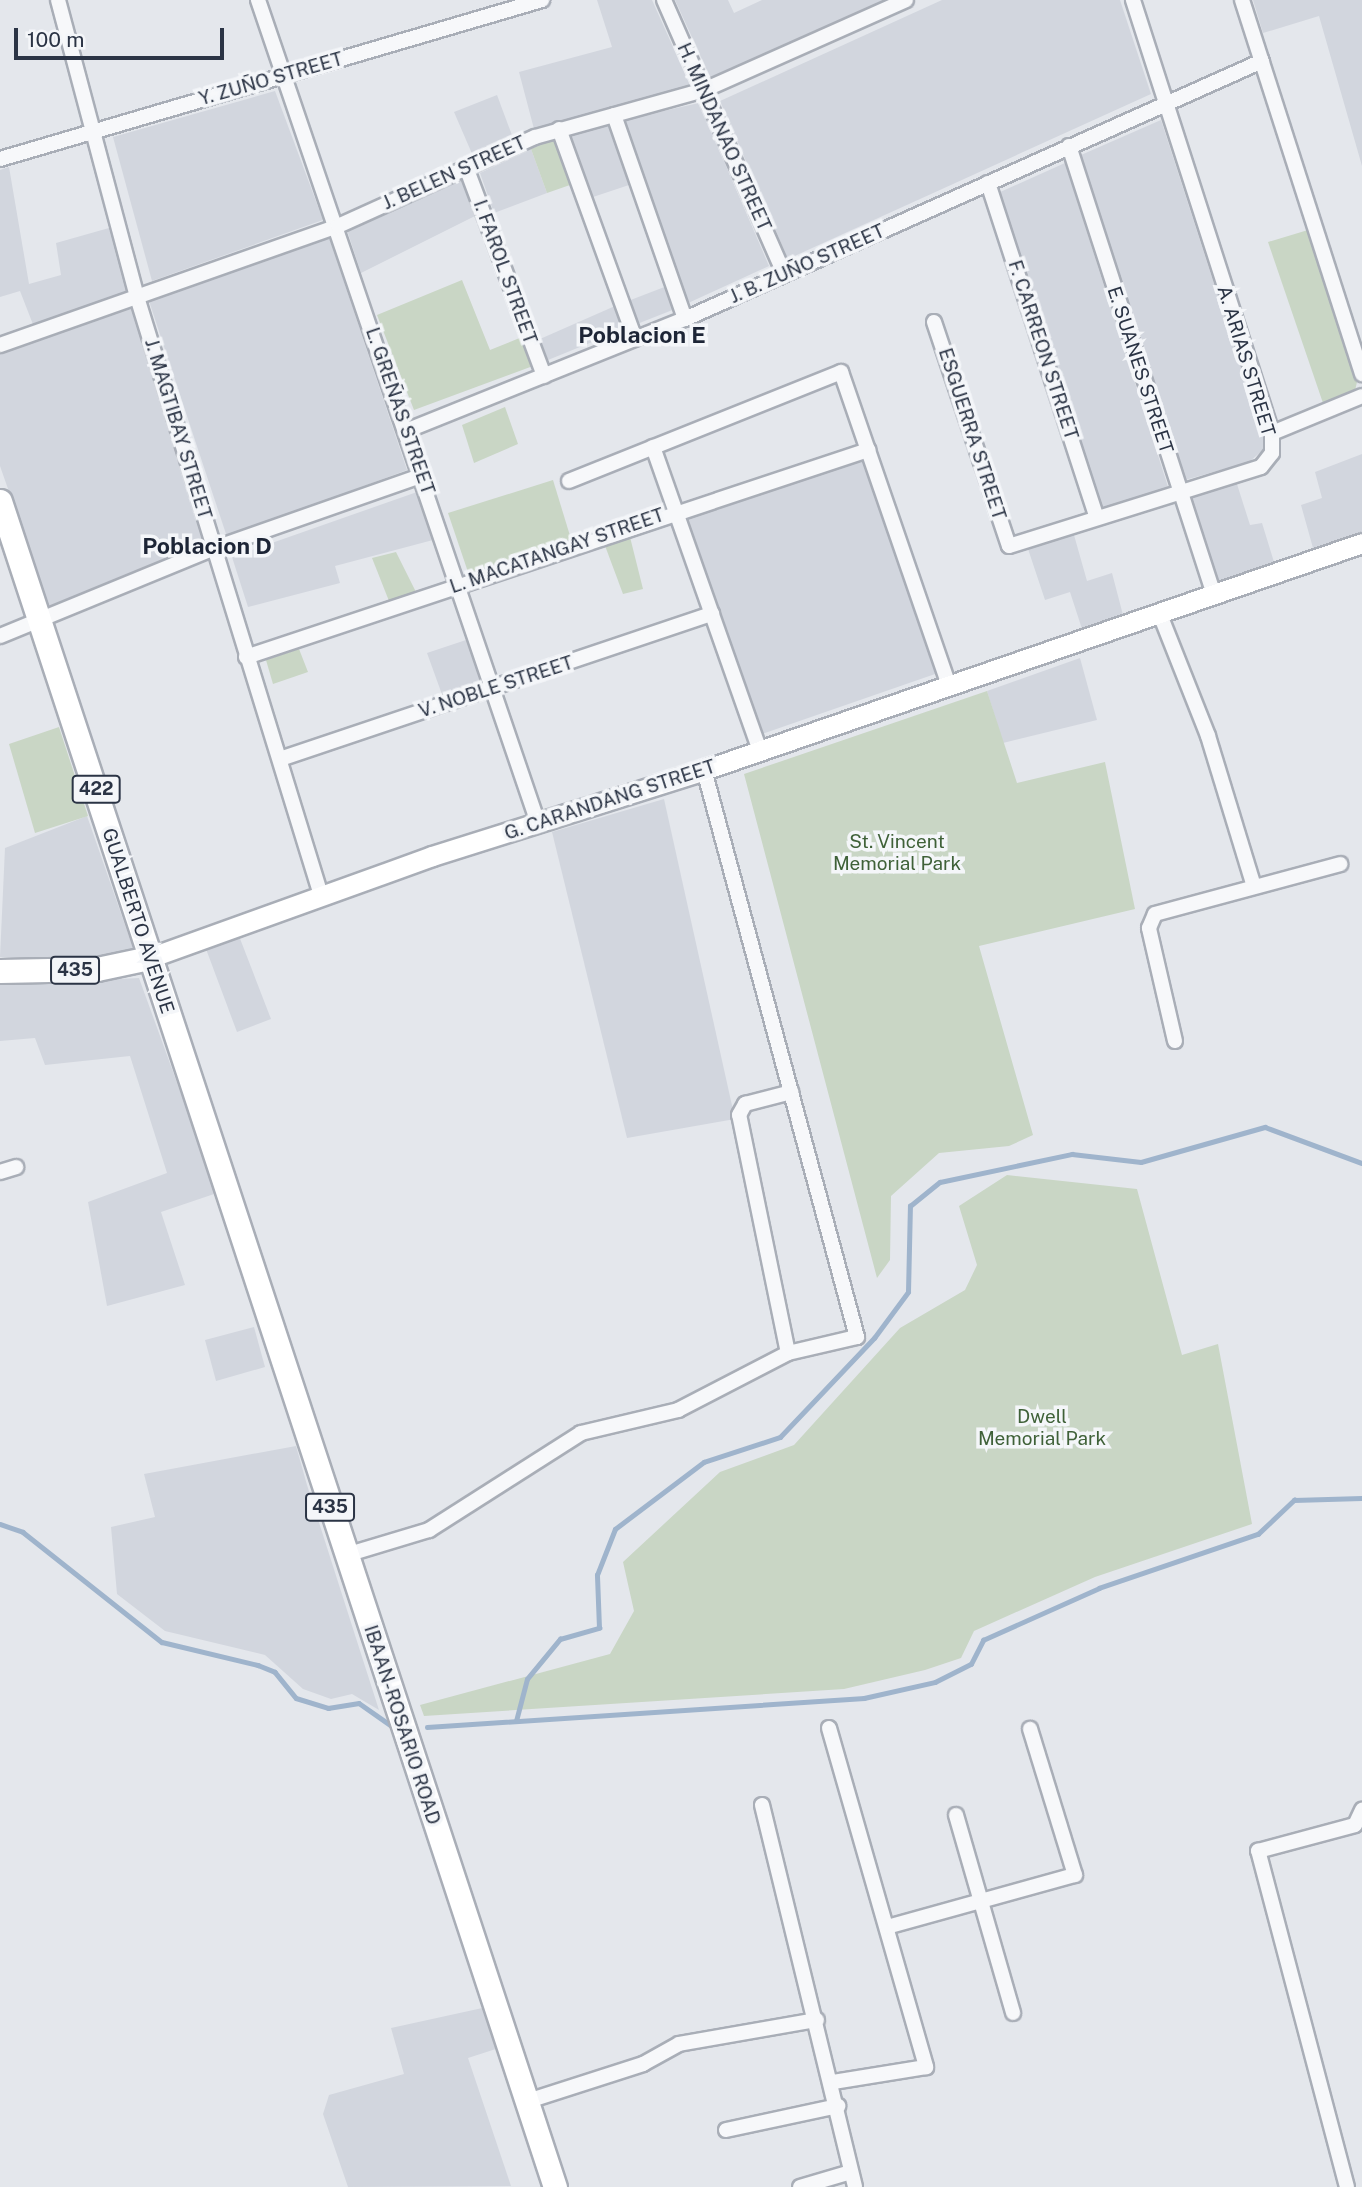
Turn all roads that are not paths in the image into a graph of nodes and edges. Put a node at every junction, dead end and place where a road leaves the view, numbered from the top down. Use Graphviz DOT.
graph roads {
  1 [pos="58,0"];
  2 [pos="258,0"];
  3 [pos="542,0"];
  4 [pos="664,0"];
  5 [pos="906,0"];
  6 [pos="1133,0"];
  7 [pos="1242,0"];
  8 [pos="1262,61"];
  9 [pos="283,77"];
  10 [pos="704,90"];
  11 [pos="1165,103"];
  12 [pos="614,115"];
  13 [pos="90,129"];
  14 [pos="559,129"];
  15 [pos="1069,146"];
  16 [pos="0,159"];
  17 [pos="466,167"];
  18 [pos="988,183"];
  19 [pos="338,226"];
  20 [pos="784,274"];
  21 [pos="137,297"];
  22 [pos="685,319"];
  23 [pos="934,322"];
  24 [pos="635,339"];
  25 [pos="0,345"];
  26 [pos="1362,374"];
  27 [pos="544,376"];
  28 [pos="1362,396"];
  29 [pos="406,431"];
  30 [pos="1272,433"];
  31 [pos="653,447"];
  32 [pos="868,450"];
  33 [pos="421,476"];
  34 [pos="569,481"];
  35 [pos="1180,493"];
  36 [pos="0,500"];
  37 [pos="676,509"];
  38 [pos="1097,518"];
  39 [pos="1362,543"];
  40 [pos="1009,546"];
  41 [pos="215,548"];
  42 [pos="459,585"];
  43 [pos="1214,594"];
  44 [pos="1159,612"];
  45 [pos="712,614"];
  46 [pos="40,620"];
  47 [pos="0,636"];
  48 [pos="246,657"];
  49 [pos="949,685"];
  50 [pos="495,688"];
  51 [pos="760,751"];
  52 [pos="280,759"];
  53 [pos="704,770"];
  54 [pos="538,823"];
  55 [pos="1340,864"];
  56 [pos="1254,887"];
  57 [pos="321,895"];
  58 [pos="149,958"];
  59 [pos="0,971"];
  60 [pos="1175,1041"];
  61 [pos="791,1092"];
  62 [pos="16,1167"];
  63 [pos="0,1172"];
  64 [pos="251,1261"];
  65 [pos="788,1353"];
  66 [pos="346,1555"];
  67 [pos="829,1728"];
  68 [pos="1030,1728"];
  69 [pos="762,1805"];
  70 [pos="1362,1810"];
  71 [pos="956,1815"];
  72 [pos="979,1903"];
  73 [pos="887,1927"];
  74 [pos="1013,2013"];
  75 [pos="817,2020"];
  76 [pos="833,2082"];
  77 [pos="528,2101"];
  78 [pos="838,2106"];
  79 [pos="726,2130"];
  80 [pos="853,2180"];
  81 [pos="555,2187"];
  82 [pos="800,2187"];
  83 [pos="1348,2187"];
  1 -- 13 [label="street, J. MAGTIBAY STREET"];
  2 -- 9 [label="street, L. GREÑAS STREET"];
  3 -- 9 [label="street, Y. ZUÑO STREET"];
  4 -- 10 [label="street, H. MINDANAO STREET"];
  5 -- 10 [label="street, J. BELEN STREET"];
  6 -- 11 [label="street, A. ARIAS STREET"];
  7 -- 8 [label="street"];
  8 -- 11 [label="street, J. B. ZUÑO STREET"];
  8 -- 26 [label="street"];
  9 -- 13 [label="street, Y. ZUÑO STREET"];
  9 -- 19 [label="street, L. GREÑAS STREET"];
  10 -- 12 [label="street, J. BELEN STREET"];
  10 -- 20 [label="street, H. MINDANAO STREET"];
  11 -- 15 [label="street, J. B. ZUÑO STREET"];
  11 -- 30 [label="street, A. ARIAS STREET"];
  12 -- 14 [label="street, J. BELEN STREET"];
  12 -- 22 [label="street"];
  13 -- 16 [label="street, Y. ZUÑO STREET"];
  13 -- 21 [label="street, J. MAGTIBAY STREET"];
  14 -- 17 [label="street, J. BELEN STREET"];
  14 -- 24 [label="street"];
  15 -- 18 [label="street, J. B. ZUÑO STREET"];
  15 -- 35 [label="street, E. SUANES STREET"];
  17 -- 19 [label="street, J. BELEN STREET"];
  17 -- 27 [label="street, I. FAROL STREET"];
  18 -- 20 [label="street, J. B. ZUÑO STREET"];
  18 -- 38 [label="street, F. CARREON STREET"];
  19 -- 21 [label="street, J. BELEN STREET"];
  19 -- 29 [label="street, L. GREÑAS STREET"];
  20 -- 22 [label="street, J. B. ZUÑO STREET"];
  21 -- 25 [label="street, J. BELEN STREET"];
  21 -- 41 [label="street, J. MAGTIBAY STREET"];
  22 -- 24 [label="street, J. B. ZUÑO STREET"];
  23 -- 40 [label="street, ESGUERRA STREET"];
  24 -- 27 [label="street, J. B. ZUÑO STREET"];
  27 -- 29 [label="street, J. B. ZUÑO STREET"];
  28 -- 30 [label="street"];
  29 -- 33 [label="street, L. GREÑAS STREET"];
  30 -- 35 [label="street, A. ARIAS STREET"];
  31 -- 32 [label="street"];
  31 -- 34 [label="street"];
  31 -- 37 [label="street"];
  32 -- 37 [label="street, L. MACATANGAY STREET"];
  32 -- 49 [label="street"];
  33 -- 41 [label="street"];
  33 -- 42 [label="street, L. GREÑAS STREET"];
  35 -- 38 [label="street, A. ARIAS STREET"];
  35 -- 43 [label="street, E. SUANES STREET"];
  36 -- 46 [label="main road, GUALBERTO AVENUE / 422"];
  37 -- 42 [label="street, L. MACATANGAY STREET"];
  37 -- 45 [label="street"];
  38 -- 40 [label="street, A. ARIAS STREET"];
  39 -- 43 [label="main road, G. CARANDANG STREET"];
  41 -- 46 [label="street"];
  41 -- 48 [label="street, J. MAGTIBAY STREET"];
  42 -- 48 [label="street, L. MACATANGAY STREET"];
  42 -- 50 [label="street, L. GREÑAS STREET"];
  43 -- 44 [label="main road, G. CARANDANG STREET"];
  44 -- 49 [label="main road, G. CARANDANG STREET"];
  44 -- 56 [label="street"];
  45 -- 50 [label="street, V. NOBLE STREET"];
  45 -- 51 [label="street"];
  46 -- 47 [label="street"];
  46 -- 58 [label="main road, GUALBERTO AVENUE / 422"];
  48 -- 52 [label="street, J. MAGTIBAY STREET"];
  49 -- 51 [label="main road, G. CARANDANG STREET"];
  50 -- 52 [label="street, V. NOBLE STREET"];
  50 -- 54 [label="street, L. GREÑAS STREET"];
  51 -- 53 [label="main road, G. CARANDANG STREET"];
  52 -- 57 [label="street, J. MAGTIBAY STREET"];
  53 -- 54 [label="main road, G. CARANDANG STREET"];
  53 -- 61 [label="street"];
  54 -- 57 [label="main road, G. CARANDANG STREET"];
  55 -- 56 [label="street"];
  56 -- 60 [label="street"];
  57 -- 58 [label="main road, G. CARANDANG STREET"];
  58 -- 59 [label="main road, G. CARANDANG STREET / 435"];
  58 -- 64 [label="main road, GUALBERTO AVENUE / 435"];
  61 -- 65 [label="street"];
  61 -- 65 [label="street"];
  62 -- 63 [label="street"];
  64 -- 66 [label="main road, IBAAN-ROSARIO ROAD / 435"];
  65 -- 66 [label="street"];
  66 -- 77 [label="main road, IBAAN-ROSARIO ROAD / 435"];
  67 -- 73 [label="street"];
  68 -- 72 [label="street"];
  69 -- 75 [label="street"];
  70 -- 83 [label="street"];
  71 -- 72 [label="street"];
  72 -- 73 [label="street"];
  72 -- 74 [label="street"];
  73 -- 76 [label="street"];
  75 -- 76 [label="street"];
  75 -- 77 [label="street"];
  76 -- 78 [label="street"];
  77 -- 81 [label="main road, IBAAN-ROSARIO ROAD / 435"];
  78 -- 79 [label="street"];
  78 -- 80 [label="street"];
  80 -- 82 [label="street"];
}
